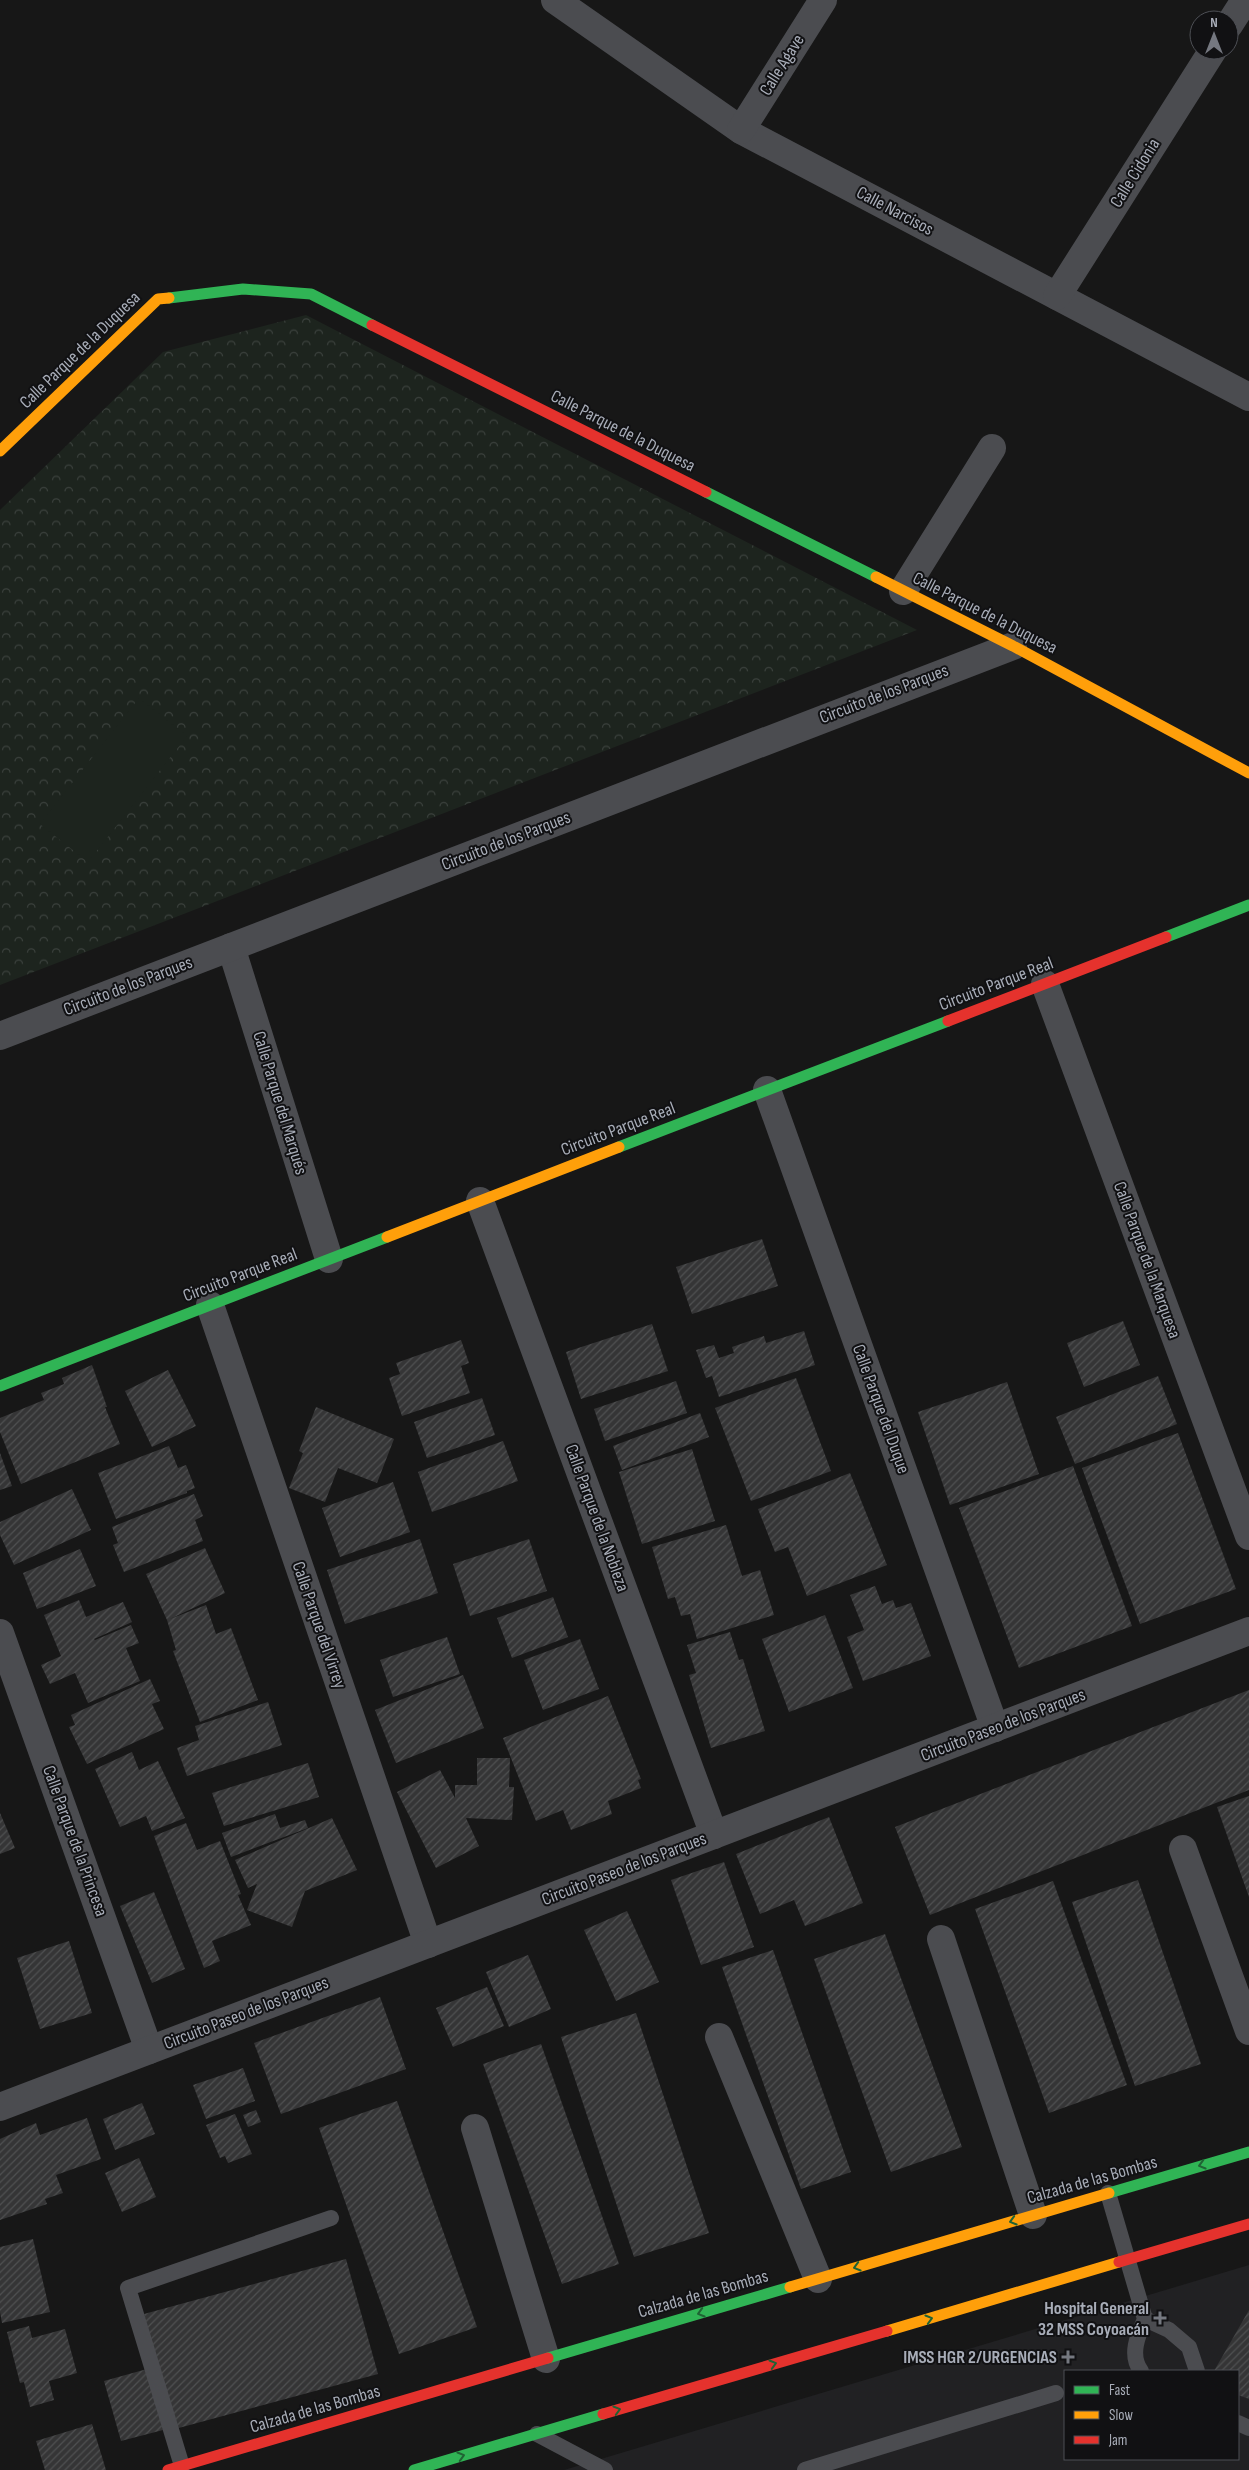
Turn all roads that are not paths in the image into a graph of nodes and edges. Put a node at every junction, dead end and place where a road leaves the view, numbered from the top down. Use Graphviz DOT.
graph roads {
  1 [pos="555,0"];
  2 [pos="823,0"];
  3 [pos="1207,60"];
  4 [pos="741,130"];
  5 [pos="1057,296"];
  6 [pos="1249,397"];
  7 [pos="992,448"];
  8 [pos="0,451"];
  9 [pos="903,591"];
  10 [pos="1012,646"];
  11 [pos="1249,773"];
  12 [pos="1249,905"];
  13 [pos="231,947"];
  14 [pos="1045,984"];
  15 [pos="0,1036"];
  16 [pos="767,1090"];
  17 [pos="480,1201"];
  18 [pos="329,1259"];
  19 [pos="210,1305"];
  20 [pos="0,1386"];
  21 [pos="1249,1536"];
  22 [pos="1249,1632"];
  23 [pos="0,1633"];
  24 [pos="995,1728"];
  25 [pos="714,1835"];
  26 [pos="1183,1850"];
  27 [pos="941,1940"];
  28 [pos="428,1944"];
  29 [pos="1249,2031"];
  30 [pos="719,2037"];
  31 [pos="149,2050"];
  32 [pos="0,2107"];
  33 [pos="475,2128"];
  34 [pos="1249,2152"];
  35 [pos="1108,2193"];
  36 [pos="1033,2215"];
  37 [pos="331,2218"];
  38 [pos="1249,2224"];
  39 [pos="1129,2260"];
  40 [pos="818,2279"];
  41 [pos="1145,2319"];
  42 [pos="546,2359"];
  43 [pos="1140,2370"];
  44 [pos="1197,2370"];
  45 [pos="1056,2393"];
  46 [pos="537,2434"];
  47 [pos="175,2468"];
  48 [pos="414,2470"];
  49 [pos="605,2470"];
  50 [pos="805,2470"];
  1 -- 4 [label="street, Calle Narcisos"];
  2 -- 4 [label="street, Calle Agave"];
  3 -- 5 [label="street, Calle Cidonia"];
  4 -- 5 [label="street, Calle Narcisos"];
  5 -- 6 [label="street, Calle Narcisos"];
  7 -- 9 [label="street"];
  8 -- 9 [label="street, Calle Parque de la Duquesa"];
  9 -- 10 [label="street, Calle Parque de la Duquesa"];
  10 -- 11 [label="street, Calle Parque de la Duquesa"];
  10 -- 13 [label="street, Circuito de los Parques"];
  12 -- 14 [label="street, Circuito Parque Real"];
  13 -- 15 [label="street, Circuito de los Parques"];
  13 -- 18 [label="street, Calle Parque del Marqués"];
  14 -- 16 [label="street, Circuito Parque Real"];
  14 -- 21 [label="street, Calle Parque de la Marquesa"];
  16 -- 17 [label="street, Circuito Parque Real"];
  16 -- 24 [label="street, Calle Parque del Duque"];
  17 -- 18 [label="street, Circuito Parque Real"];
  17 -- 25 [label="street, Calle Parque de la Nobleza"];
  18 -- 19 [label="street, Circuito Parque Real"];
  19 -- 20 [label="street, Circuito Parque Real"];
  19 -- 28 [label="street, Calle Parque del Virrey"];
  22 -- 24 [label="street, Circuito Paseo de los Parques"];
  23 -- 31 [label="street, Calle Parque de la Princesa"];
  24 -- 25 [label="street, Circuito Paseo de los Parques"];
  25 -- 28 [label="street, Circuito Paseo de los Parques"];
  26 -- 29 [label="street"];
  27 -- 36 [label="street"];
  28 -- 31 [label="street, Circuito Paseo de los Parques"];
  30 -- 40 [label="street"];
  31 -- 32 [label="street, Circuito Paseo de los Parques"];
  33 -- 42 [label="street"];
  34 -- 35 [label="street, Calzada de las Bombas, one-way"];
  35 -- 36 [label="street, Calzada de las Bombas"];
  35 -- 39 [label="lane"];
  36 -- 40 [label="street, Calzada de las Bombas, one-way"];
  37 -- 47 [label="lane"];
  38 -- 39 [label="street"];
  39 -- 41 [label="lane"];
  46 -- 39 [label="street, one-way"];
  40 -- 42 [label="street, Calzada de las Bombas, one-way"];
  41 -- 43 [label="lane"];
  41 -- 44 [label="lane"];
  42 -- 47 [label="street, Calzada de las Bombas"];
  45 -- 50 [label="lane"];
  48 -- 46 [label="street, one-way"];
  46 -- 49 [label="lane"];
}
